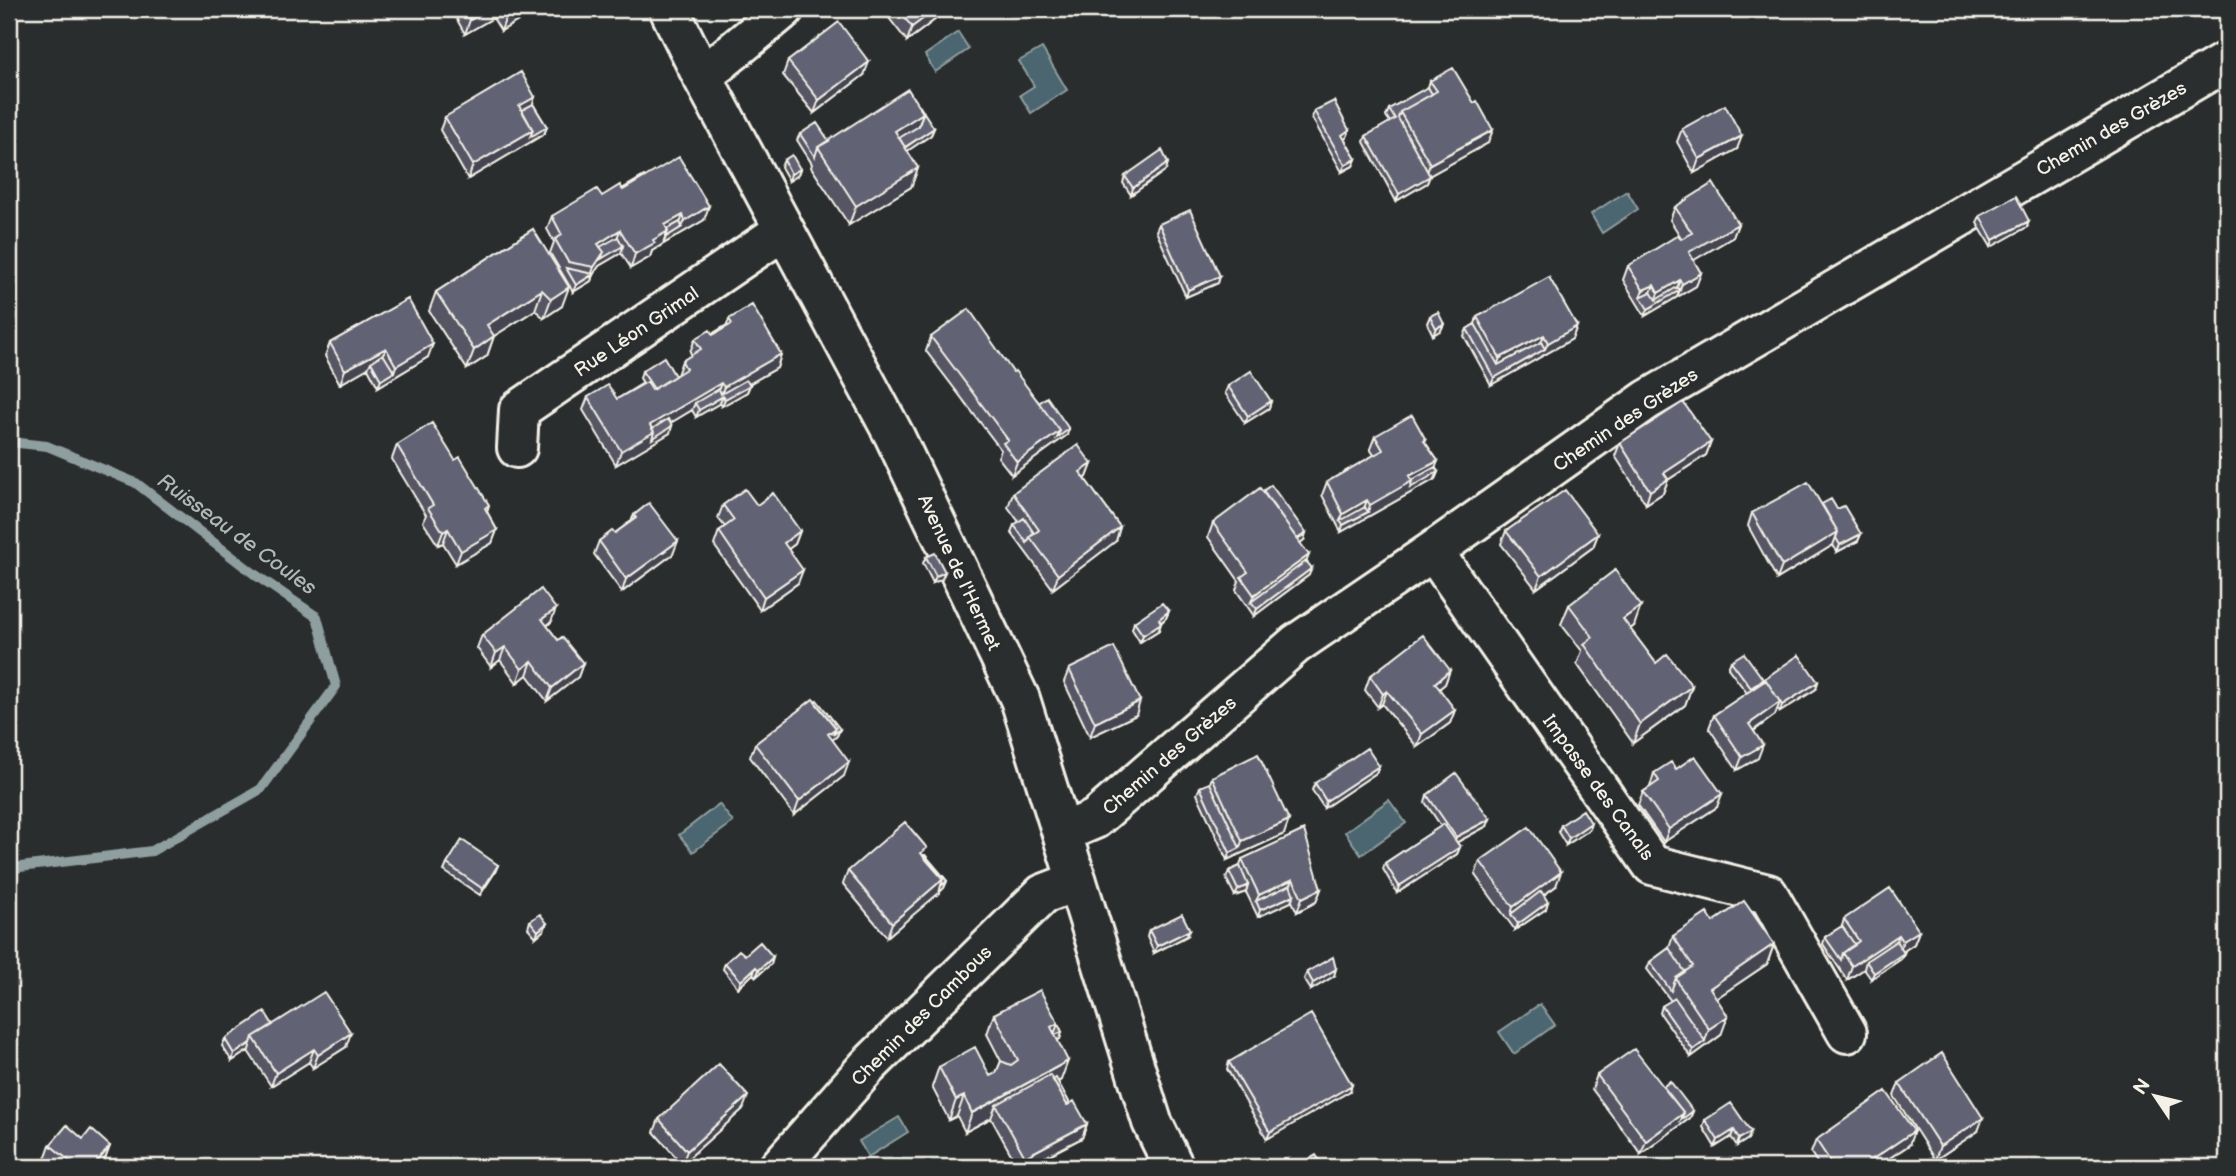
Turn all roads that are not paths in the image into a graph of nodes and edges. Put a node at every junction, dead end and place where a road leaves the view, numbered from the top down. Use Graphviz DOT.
graph roads {
  1 [pos="669,9"];
  2 [pos="783,9"];
  3 [pos="2227,61"];
  4 [pos="701,74"];
  5 [pos="784,230"];
  6 [pos="517,448"];
  7 [pos="1433,551"];
  8 [pos="1062,833"];
  9 [pos="1076,881"];
  10 [pos="1847,1033"];
  11 [pos="779,1167"];
  12 [pos="1174,1167"];
  1 -- 4 [label="street, Avenue de l'Hermet"];
  2 -- 4 [label="street"];
  3 -- 7 [label="street, Chemin des Grèzes"];
  4 -- 5 [label="street, Avenue de l'Hermet"];
  5 -- 6 [label="street, Rue Léon Grimal"];
  5 -- 8 [label="street, Avenue de l'Hermet"];
  7 -- 8 [label="street, Chemin des Grèzes"];
  7 -- 10 [label="street, Impasse des Canals"];
  8 -- 9 [label="street, Avenue de l'Hermet"];
  9 -- 11 [label="street, Chemin des Cambous"];
  9 -- 12 [label="street, Avenue de l'Hermet"];
}
